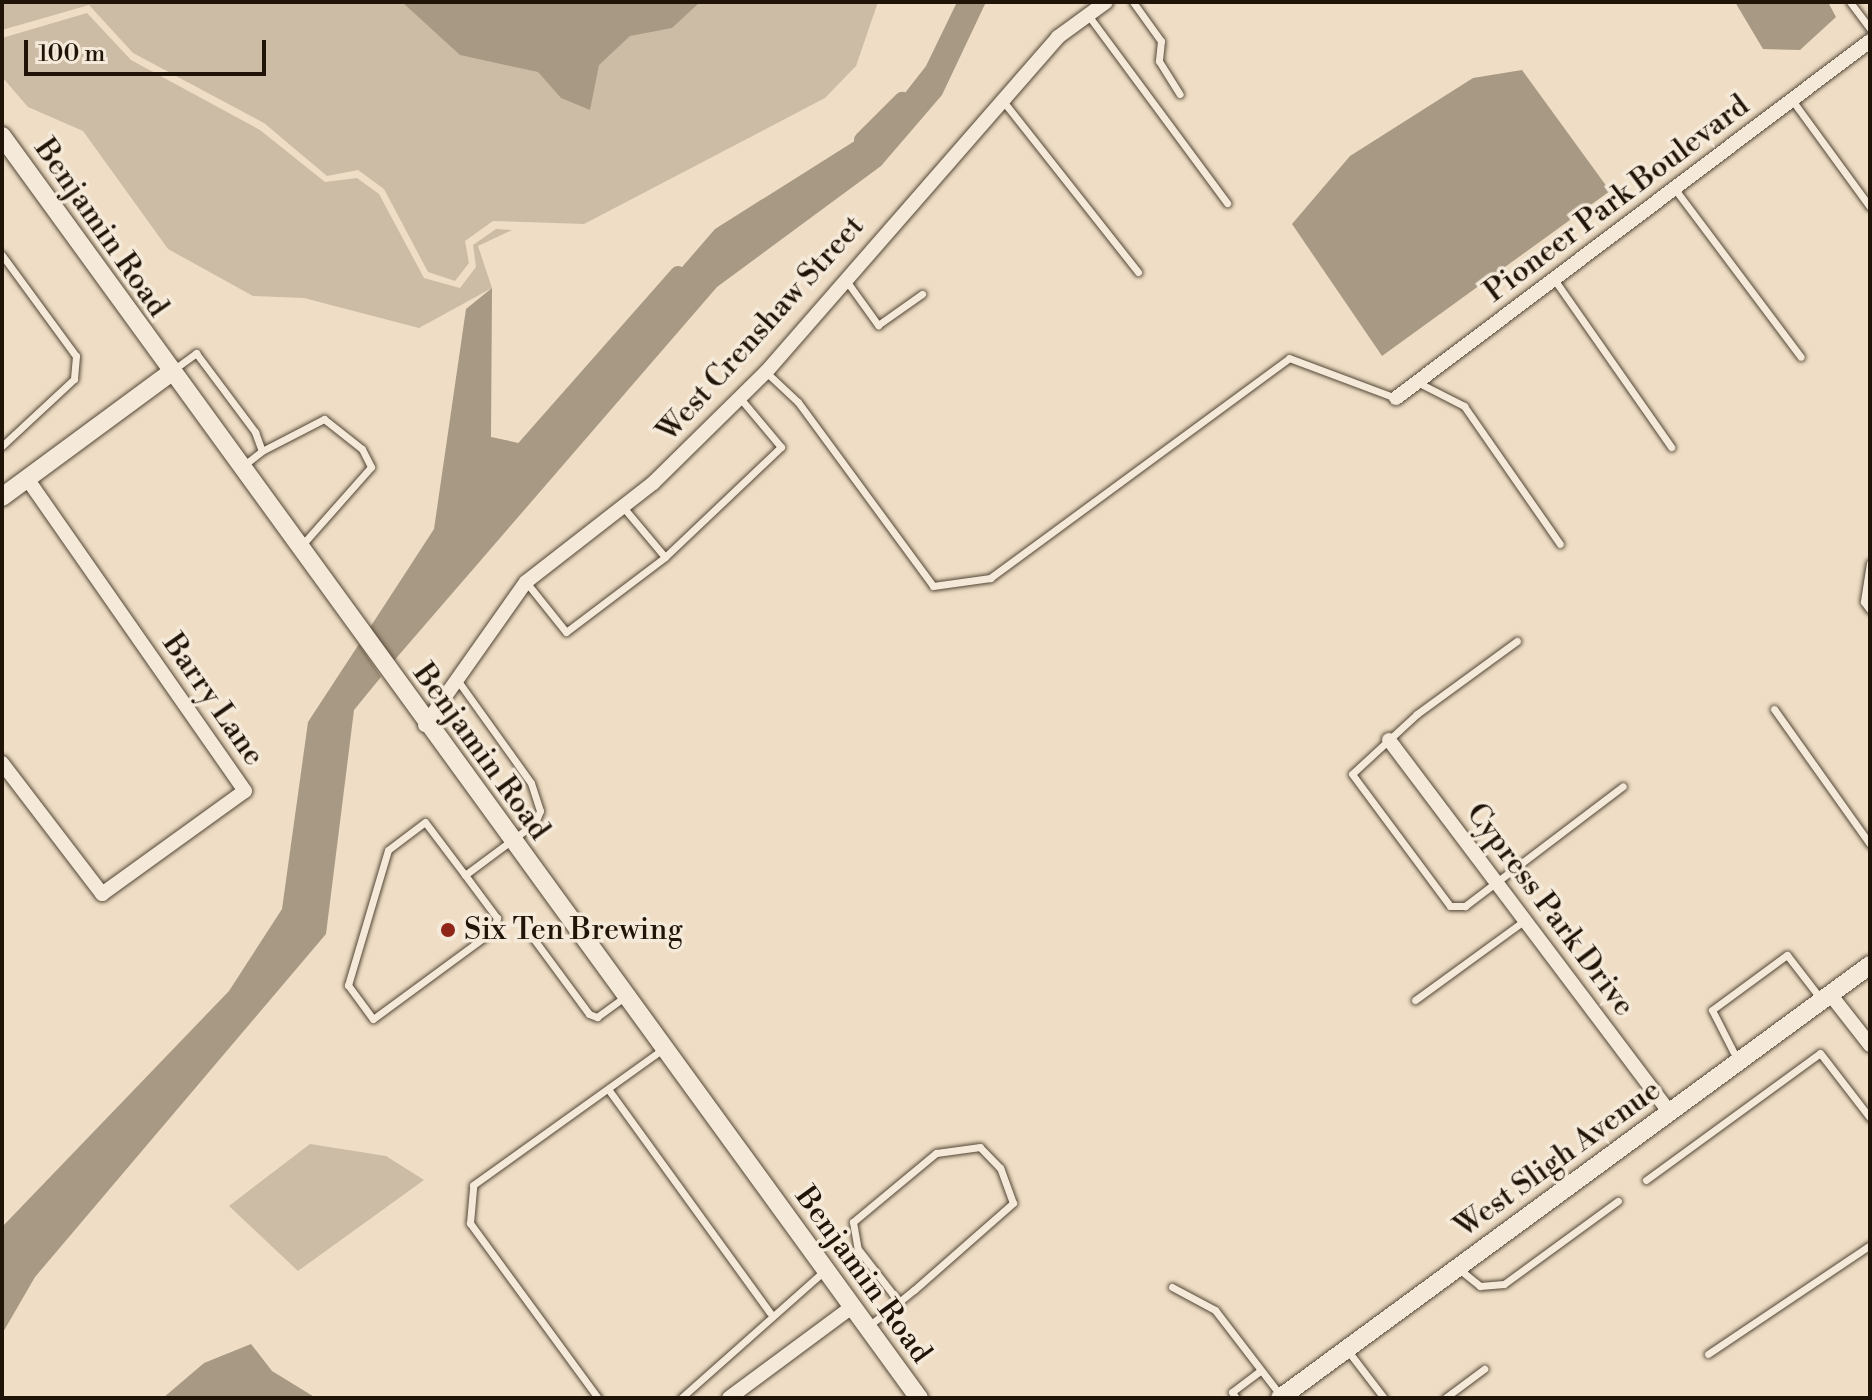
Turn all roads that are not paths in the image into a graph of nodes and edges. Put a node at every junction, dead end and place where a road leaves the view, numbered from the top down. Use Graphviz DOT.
graph roads {
  1 [pos="1106,2"];
  2 [pos="1133,2"];
  3 [pos="1850,2"];
  4 [pos="1088,15"];
  5 [pos="1870,29"];
  6 [pos="1870,41"];
  7 [pos="1180,94"];
  8 [pos="1002,100"];
  9 [pos="1792,100"];
  10 [pos="2,136"];
  11 [pos="1674,188"];
  12 [pos="1227,203"];
  13 [pos="1870,207"];
  14 [pos="2,255"];
  15 [pos="1138,272"];
  16 [pos="845,279"];
  17 [pos="1554,279"];
  18 [pos="922,294"];
  19 [pos="1801,357"];
  20 [pos="766,372"];
  21 [pos="169,374"];
  22 [pos="1417,382"];
  23 [pos="740,398"];
  24 [pos="1396,398"];
  25 [pos="2,446"];
  26 [pos="1671,447"];
  27 [pos="262,451"];
  28 [pos="244,465"];
  29 [pos="27,478"];
  30 [pos="2,497"];
  31 [pos="623,507"];
  32 [pos="1560,544"];
  33 [pos="300,546"];
  34 [pos="665,557"];
  35 [pos="1870,563"];
  36 [pos="526,582"];
  37 [pos="1870,610"];
  38 [pos="1517,641"];
  39 [pos="457,680"];
  40 [pos="1774,709"];
  41 [pos="425,725"];
  42 [pos="1389,740"];
  43 [pos="2,763"];
  44 [pos="1623,786"];
  45 [pos="511,842"];
  46 [pos="1870,844"];
  47 [pos="465,875"];
  48 [pos="1495,880"];
  49 [pos="1525,920"];
  50 [pos="533,938"];
  51 [pos="1870,965"];
  52 [pos="625,997"];
  53 [pos="1826,997"];
  54 [pos="1415,1000"];
  55 [pos="1870,1045"];
  56 [pos="663,1049"];
  57 [pos="1738,1061"];
  58 [pos="608,1089"];
  59 [pos="1669,1112"];
  60 [pos="1870,1118"];
  61 [pos="1646,1180"];
  62 [pos="1618,1201"];
  63 [pos="1870,1245"];
  64 [pos="1457,1267"];
  65 [pos="825,1270"];
  66 [pos="1172,1287"];
  67 [pos="899,1302"];
  68 [pos="852,1307"];
  69 [pos="770,1313"];
  70 [pos="867,1327"];
  71 [pos="1347,1349"];
  72 [pos="1708,1354"];
  73 [pos="1484,1369"];
  74 [pos="1261,1370"];
  75 [pos="1280,1397"];
  76 [pos="598,1398"];
  77 [pos="681,1398"];
  78 [pos="729,1398"];
  79 [pos="919,1398"];
  80 [pos="1236,1398"];
  81 [pos="1384,1398"];
  82 [pos="1445,1398"];
  1 -- 4 [label="street, West Crenshaw Street"];
  2 -- 7 [label="lane"];
  3 -- 5 [label="lane"];
  4 -- 8 [label="street, West Crenshaw Street"];
  4 -- 12 [label="lane"];
  6 -- 9 [label="street, Pioneer Park Boulevard"];
  8 -- 15 [label="lane"];
  8 -- 16 [label="street, West Crenshaw Street"];
  9 -- 11 [label="street, Pioneer Park Boulevard"];
  9 -- 13 [label="lane"];
  10 -- 21 [label="street, Benjamin Road"];
  11 -- 17 [label="street, Pioneer Park Boulevard"];
  11 -- 19 [label="lane"];
  14 -- 25 [label="lane"];
  16 -- 18 [label="lane"];
  16 -- 20 [label="street, West Crenshaw Street"];
  17 -- 22 [label="street, Pioneer Park Boulevard"];
  17 -- 26 [label="lane"];
  20 -- 23 [label="street, West Crenshaw Street"];
  20 -- 24 [label="lane"];
  21 -- 27 [label="lane"];
  21 -- 28 [label="street, Benjamin Road"];
  21 -- 29 [label="street"];
  22 -- 24 [label="street, Pioneer Park Boulevard"];
  22 -- 32 [label="lane"];
  23 -- 31 [label="street, West Crenshaw Street"];
  23 -- 34 [label="lane"];
  27 -- 28 [label="lane"];
  27 -- 33 [label="lane"];
  28 -- 33 [label="street, Benjamin Road"];
  29 -- 30 [label="street"];
  29 -- 43 [label="street, Barry Lane"];
  31 -- 34 [label="lane"];
  31 -- 36 [label="street, West Crenshaw Street"];
  33 -- 41 [label="street, Benjamin Road"];
  34 -- 36 [label="lane"];
  35 -- 37 [label="lane"];
  36 -- 39 [label="street, West Crenshaw Street"];
  38 -- 42 [label="lane"];
  39 -- 41 [label="street, West Crenshaw Street"];
  39 -- 45 [label="lane"];
  40 -- 46 [label="lane"];
  41 -- 45 [label="street, Benjamin Road"];
  42 -- 48 [label="street, Cypress Park Drive"];
  42 -- 48 [label="lane"];
  44 -- 48 [label="lane"];
  45 -- 47 [label="lane"];
  45 -- 52 [label="street, Benjamin Road"];
  47 -- 47 [label="lane"];
  48 -- 49 [label="street, Cypress Park Drive"];
  49 -- 54 [label="lane"];
  49 -- 59 [label="street, Cypress Park Drive"];
  50 -- 52 [label="lane"];
  51 -- 53 [label="street, West Sligh Avenue"];
  52 -- 56 [label="street, Benjamin Road"];
  53 -- 55 [label="street"];
  53 -- 57 [label="street, West Sligh Avenue"];
  53 -- 57 [label="lane"];
  56 -- 58 [label="lane"];
  56 -- 65 [label="street, Benjamin Road"];
  57 -- 59 [label="street, West Sligh Avenue"];
  58 -- 69 [label="lane"];
  58 -- 76 [label="lane"];
  59 -- 64 [label="street, West Sligh Avenue"];
  60 -- 61 [label="lane"];
  62 -- 64 [label="lane"];
  63 -- 72 [label="lane"];
  64 -- 71 [label="street, West Sligh Avenue"];
  65 -- 68 [label="street, Benjamin Road"];
  65 -- 69 [label="lane"];
  66 -- 74 [label="lane"];
  67 -- 67 [label="lane"];
  67 -- 70 [label="lane"];
  68 -- 70 [label="street, Benjamin Road"];
  68 -- 78 [label="street"];
  69 -- 77 [label="lane"];
  70 -- 79 [label="street, Benjamin Road"];
  71 -- 75 [label="street, West Sligh Avenue"];
  71 -- 81 [label="lane"];
  73 -- 82 [label="lane"];
  74 -- 75 [label="lane"];
  74 -- 80 [label="lane"];
}
